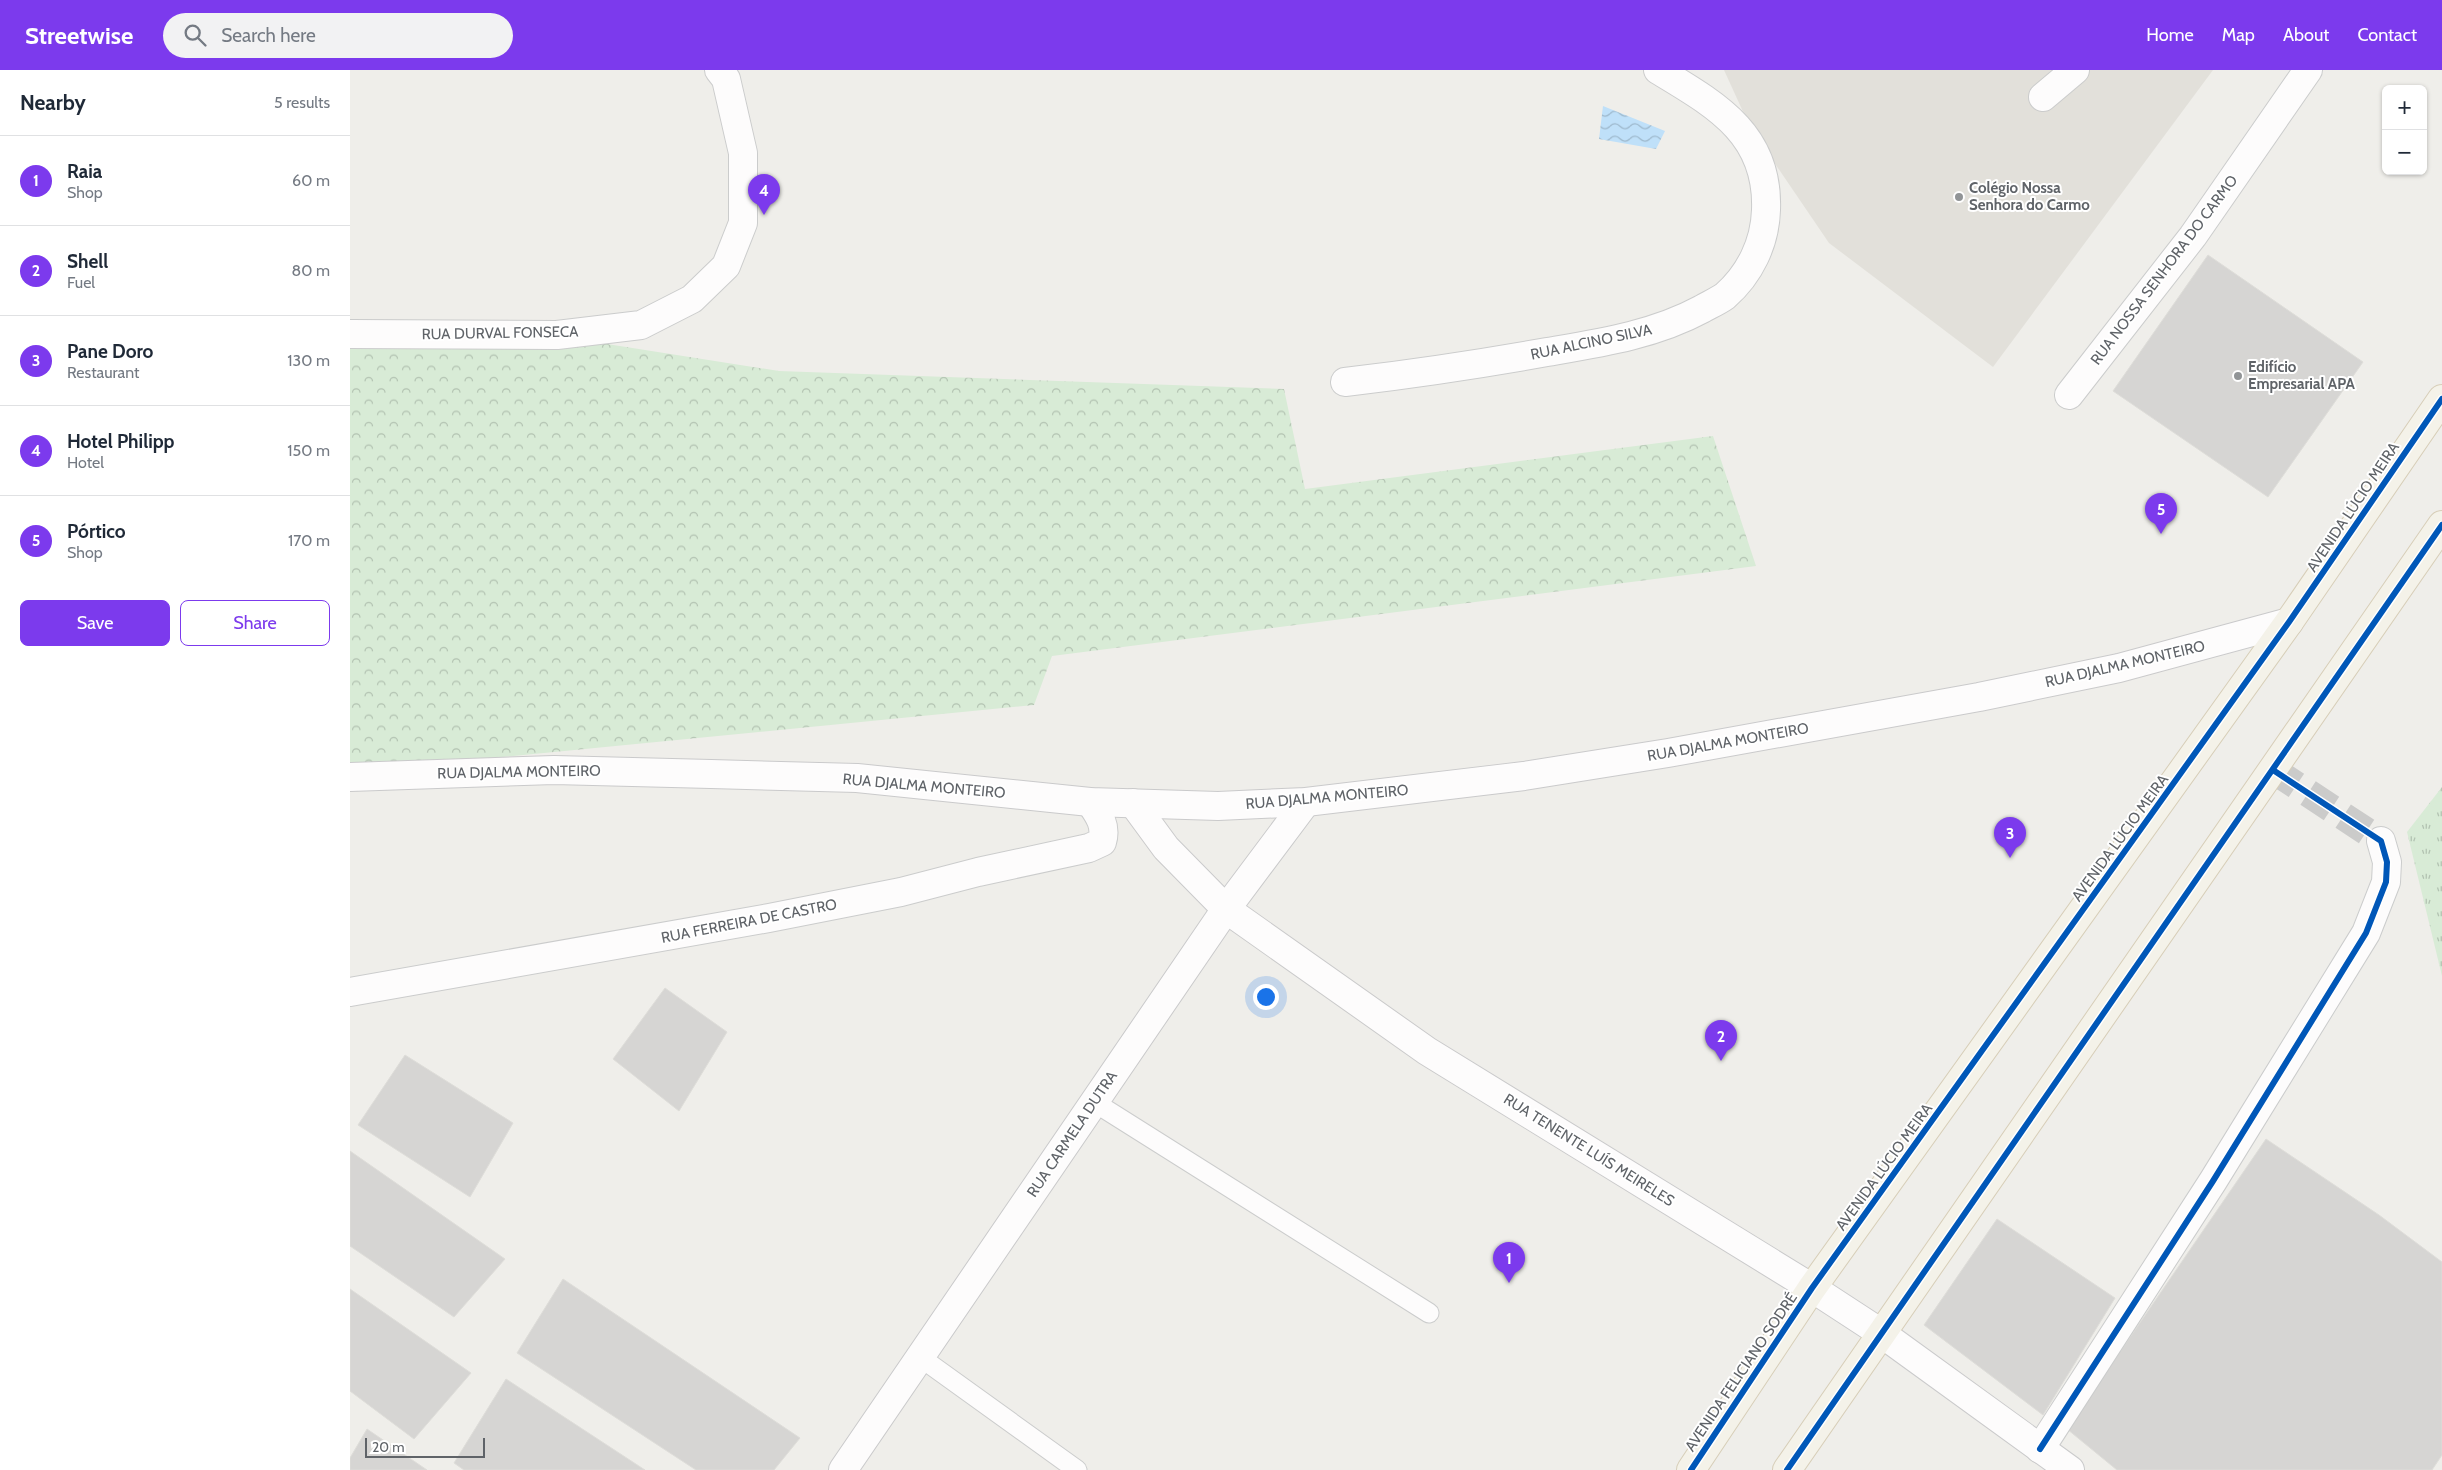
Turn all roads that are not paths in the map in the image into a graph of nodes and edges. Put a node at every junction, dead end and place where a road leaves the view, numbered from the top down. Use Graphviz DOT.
graph roads {
  1 [pos="719,70"];
  2 [pos="1658,70"];
  3 [pos="2075,70"];
  4 [pos="2308,70"];
  5 [pos="2043,97"];
  6 [pos="350,334"];
  7 [pos="1345,382"];
  8 [pos="2069,395"];
  9 [pos="2442,399"];
  10 [pos="2442,525"];
  11 [pos="2290,622"];
  12 [pos="350,777"];
  13 [pos="1090,802"];
  14 [pos="1306,802"];
  15 [pos="1133,803"];
  16 [pos="2381,841"];
  17 [pos="1226,909"];
  18 [pos="350,992"];
  19 [pos="1094,1102"];
  20 [pos="1812,1288"];
  21 [pos="1428,1313"];
  22 [pos="1881,1333"];
  23 [pos="920,1357"];
  24 [pos="2040,1449"];
  25 [pos="843,1470"];
  26 [pos="1078,1470"];
  27 [pos="1691,1470"];
  28 [pos="1787,1470"];
  29 [pos="2070,1470"];
  1 -- 6 [label="main road, RUA DURVAL FONSECA"];
  2 -- 7 [label="main road, RUA ALCINO SILVA"];
  3 -- 5 [label="main road"];
  4 -- 8 [label="main road, RUA NOSSA SENHORA DO CARMO"];
  9 -- 11 [label="main road, AVENIDA LÚCIO MEIRA"];
  10 -- 22 [label="main road"];
  11 -- 14 [label="main road, RUA DJALMA MONTEIRO"];
  11 -- 20 [label="main road, AVENIDA LÚCIO MEIRA"];
  12 -- 13 [label="main road, RUA DJALMA MONTEIRO"];
  13 -- 15 [label="main road, RUA DJALMA MONTEIRO"];
  13 -- 18 [label="main road, RUA FERREIRA DE CASTRO"];
  14 -- 15 [label="main road, RUA DJALMA MONTEIRO"];
  14 -- 17 [label="main road, RUA CARMELA DUTRA"];
  15 -- 17 [label="main road, RUA TENENTE LUÍS MEIRELES"];
  16 -- 24 [label="main road"];
  17 -- 19 [label="main road, RUA CARMELA DUTRA"];
  17 -- 20 [label="main road, RUA TENENTE LUÍS MEIRELES"];
  19 -- 21 [label="lane"];
  19 -- 23 [label="main road, RUA CARMELA DUTRA"];
  20 -- 22 [label="main road, RUA TENENTE LUÍS MEIRELES"];
  20 -- 27 [label="main road, AVENIDA FELICIANO SODRÉ"];
  22 -- 24 [label="main road, RUA TENENTE LUÍS MEIRELES"];
  22 -- 28 [label="main road"];
  23 -- 25 [label="main road, RUA CARMELA DUTRA"];
  23 -- 26 [label="lane"];
  24 -- 29 [label="main road, RUA TENENTE LUÍS MEIRELES"];
}
